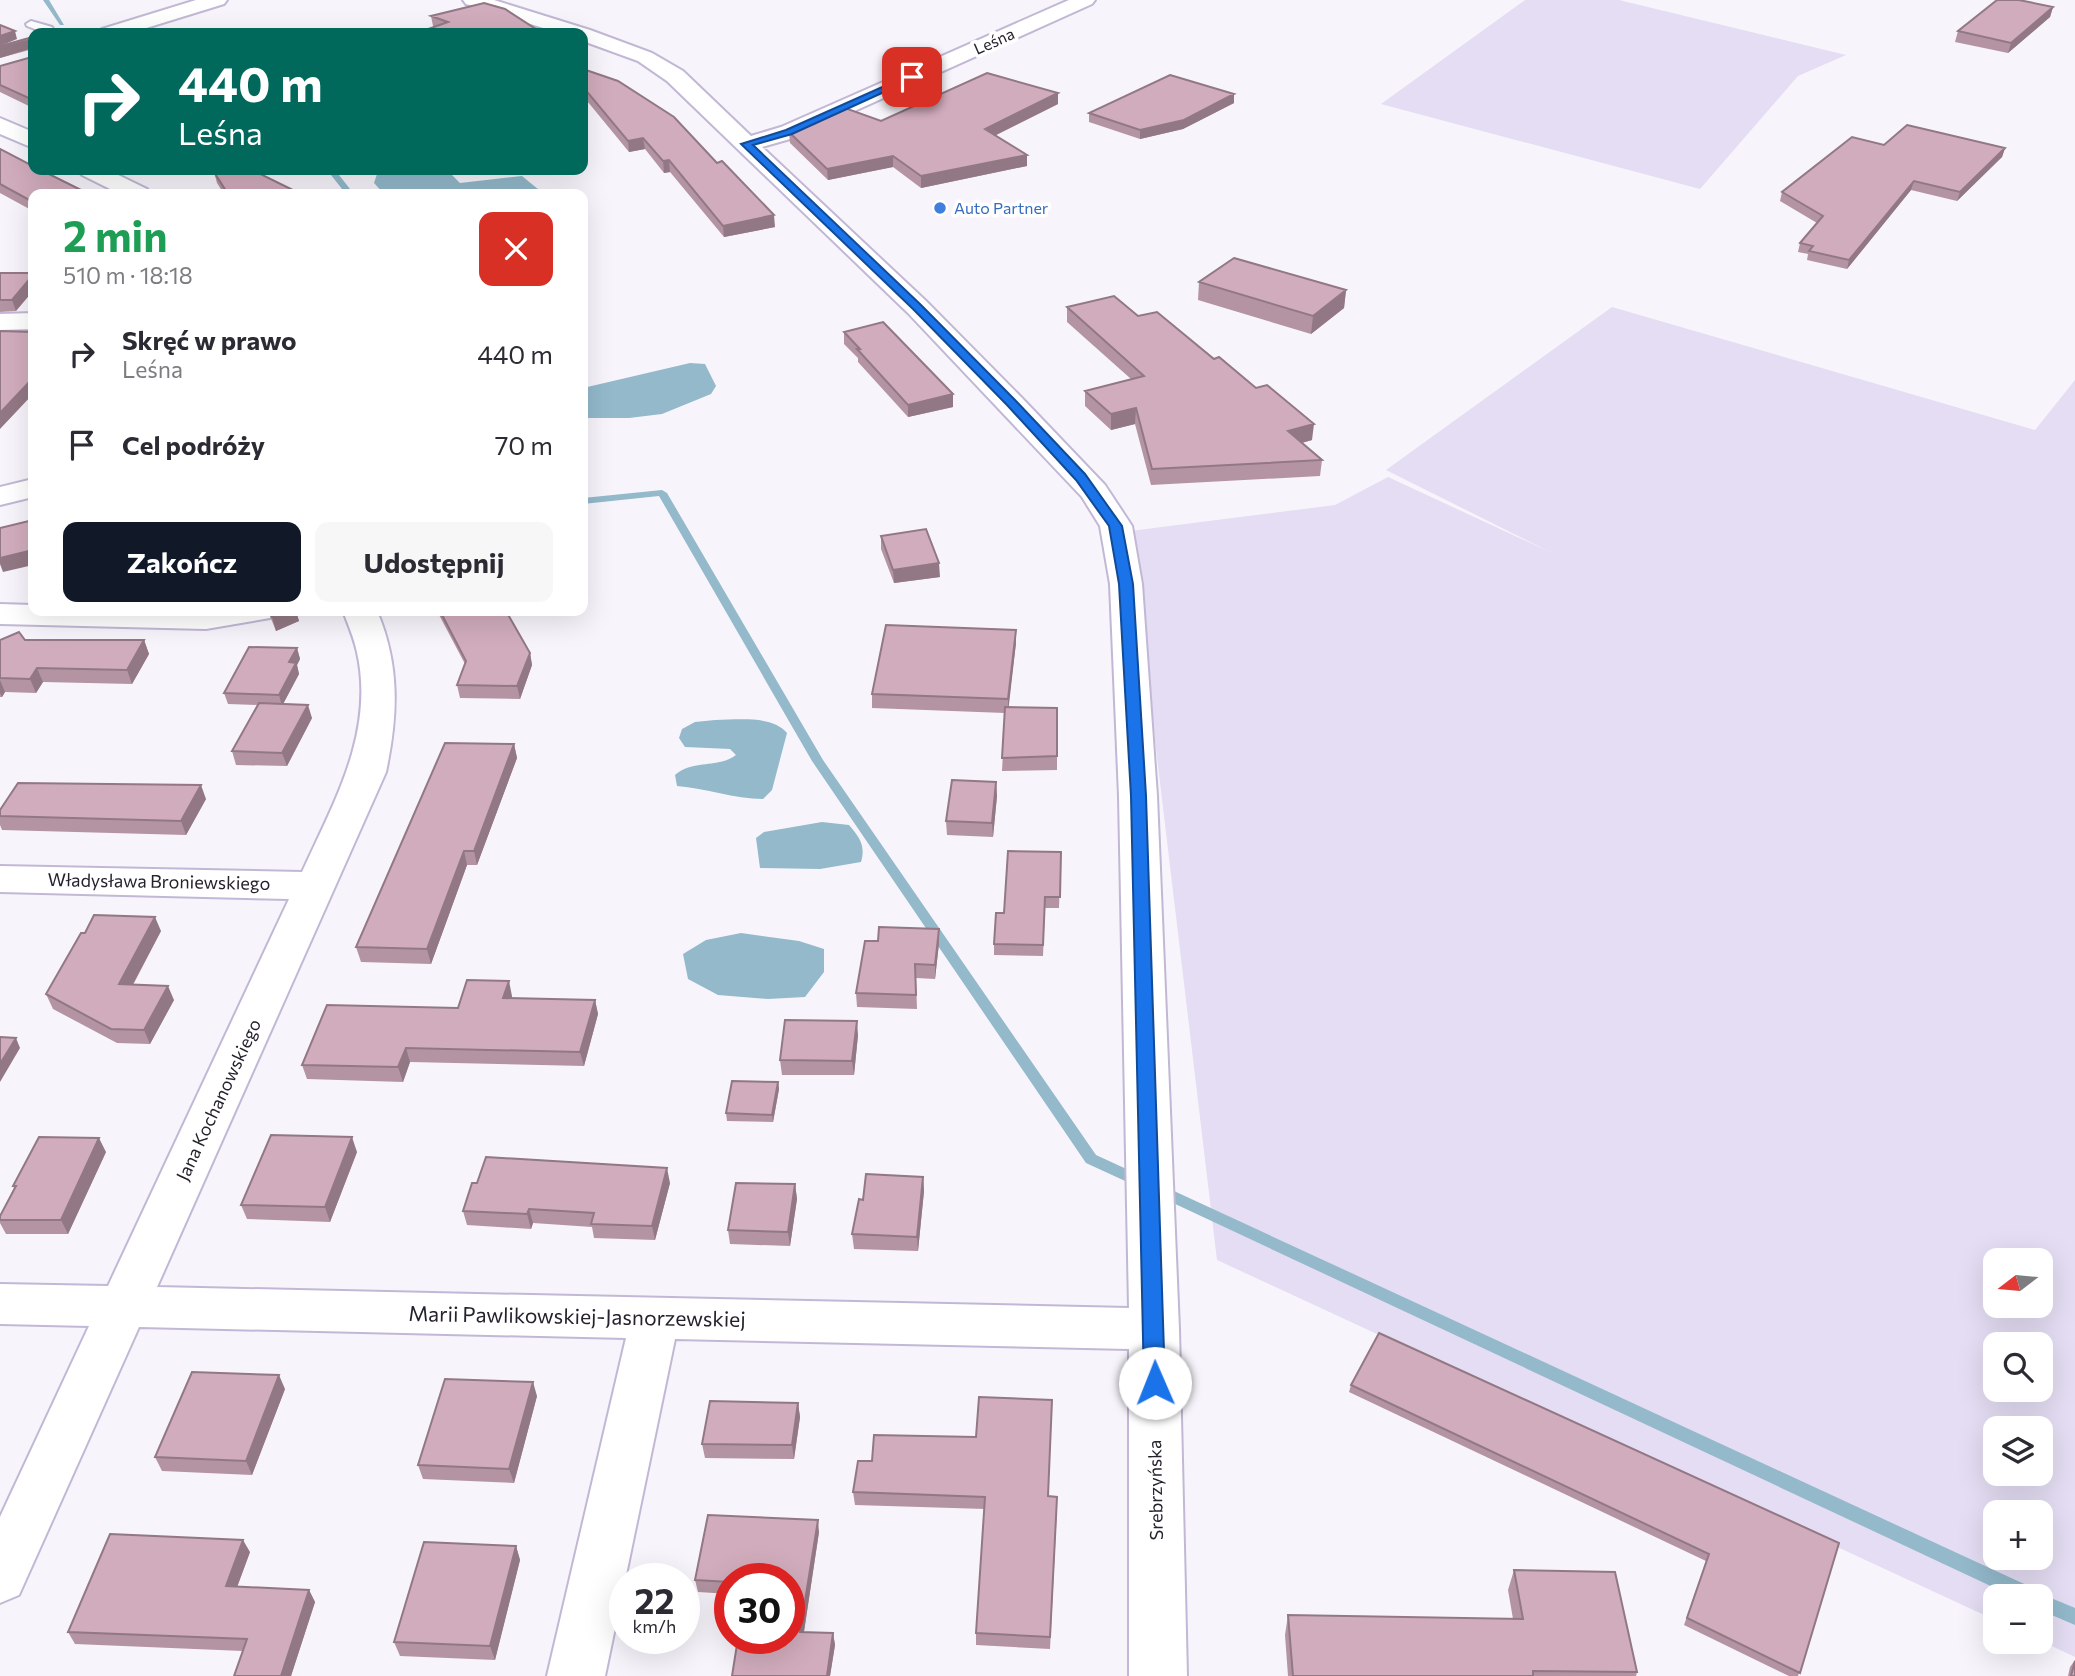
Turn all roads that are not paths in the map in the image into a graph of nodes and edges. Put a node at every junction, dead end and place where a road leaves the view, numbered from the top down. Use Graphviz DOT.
graph roads {
  1 [pos="217,0"];
  2 [pos="473,0"];
  3 [pos="1085,0"];
  4 [pos="31,24"];
  5 [pos="45,28"];
  6 [pos="125,28"];
  7 [pos="562,28"];
  8 [pos="588,36"];
  9 [pos="0,125"];
  10 [pos="28,139"];
  11 [pos="746,144"];
  12 [pos="100,175"];
  13 [pos="128,189"];
  14 [pos="28,321"];
  15 [pos="0,322"];
  16 [pos="28,489"];
  17 [pos="0,496"];
  18 [pos="0,614"];
  19 [pos="28,615"];
  20 [pos="82,616"];
  21 [pos="226,616"];
  22 [pos="362,616"];
  23 [pos="0,879"];
  24 [pos="317,886"];
  25 [pos="0,1304"];
  26 [pos="124,1308"];
  27 [pos="655,1319"];
  28 [pos="1154,1329"];
  29 [pos="0,1577"];
  30 [pos="576,1676"];
  31 [pos="1158,1676"];
  1 -- 6 [label="street"];
  2 -- 7 [label="street, Srebrzyńska"];
  3 -- 11 [label="street, Leśna"];
  4 -- 5 [label="lane"];
  8 -- 11 [label="street, Srebrzyńska"];
  9 -- 10 [label="street"];
  11 -- 28 [label="street, Srebrzyńska"];
  12 -- 13 [label="street"];
  14 -- 15 [label="street"];
  16 -- 17 [label="street"];
  18 -- 19 [label="street"];
  20 -- 21 [label="street"];
  22 -- 24 [label="street, Jana Kochanowskiego"];
  23 -- 24 [label="street, Władysława Broniewskiego"];
  24 -- 26 [label="street, Jana Kochanowskiego"];
  25 -- 26 [label="street, Marii Pawlikowskiej-Jasnorzewskiej"];
  26 -- 27 [label="street, Marii Pawlikowskiej-Jasnorzewskiej"];
  26 -- 29 [label="street, Jana Kochanowskiego"];
  27 -- 28 [label="street, Marii Pawlikowskiej-Jasnorzewskiej"];
  27 -- 30 [label="street"];
  28 -- 31 [label="street, Srebrzyńska"];
}
